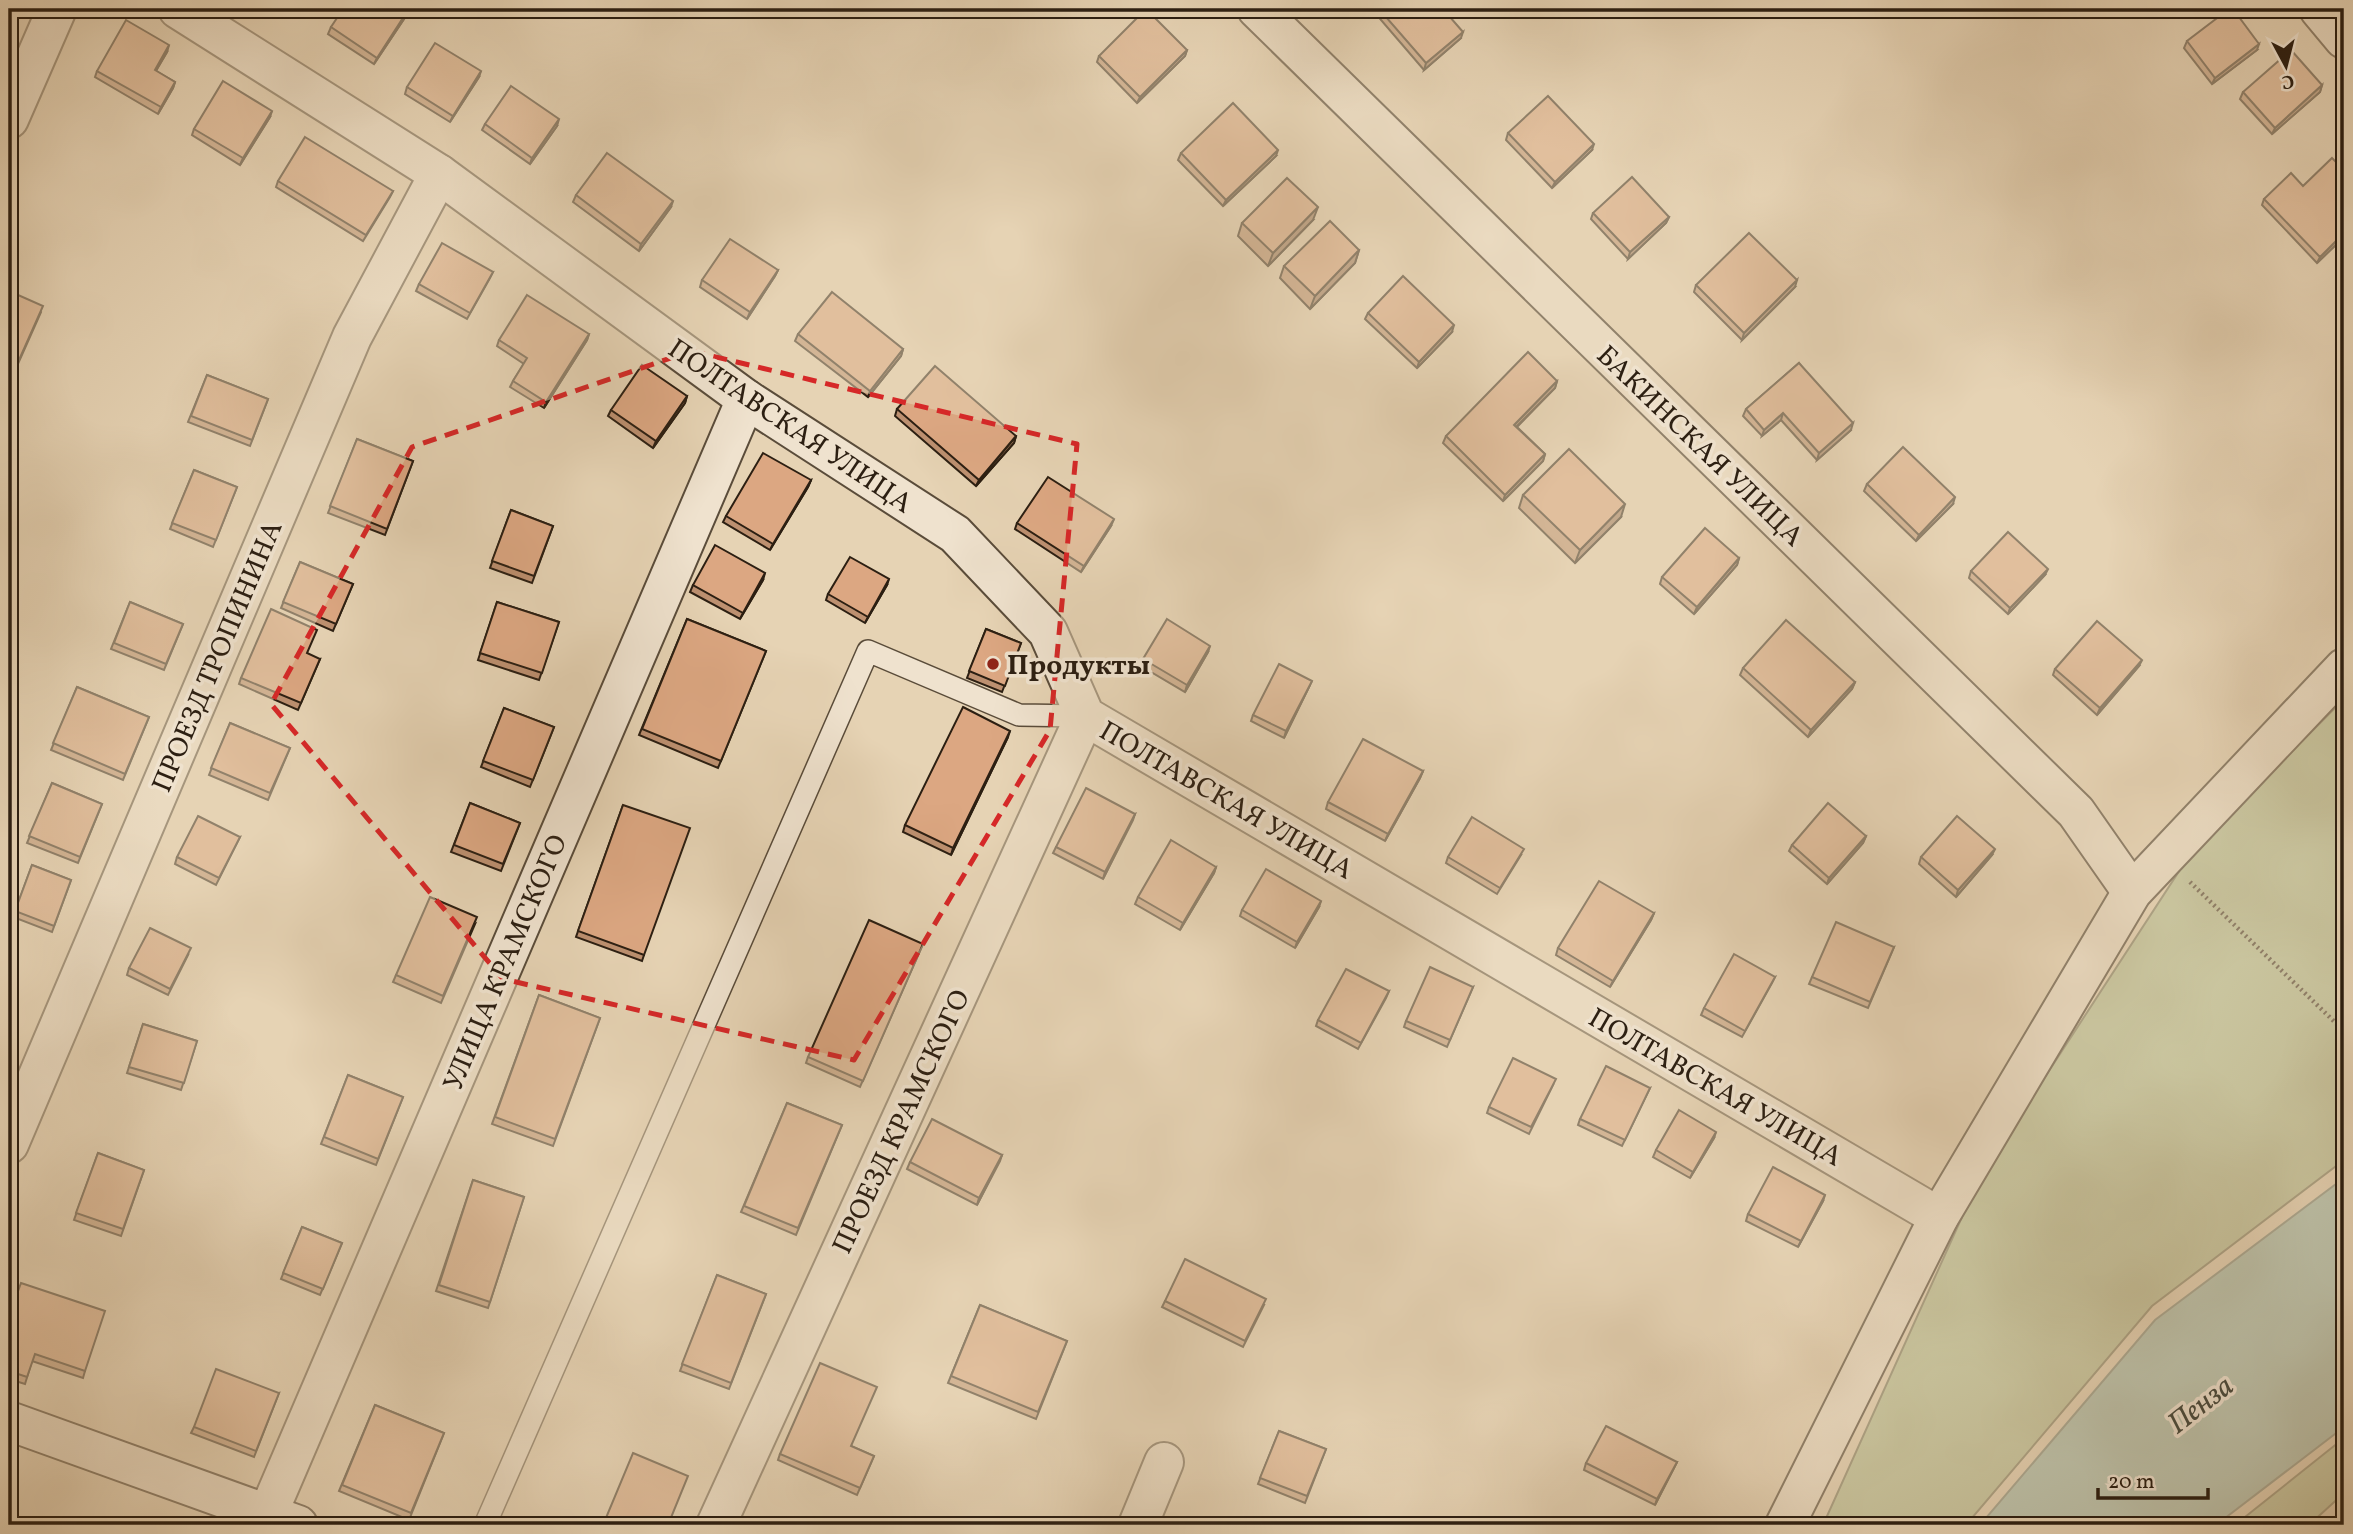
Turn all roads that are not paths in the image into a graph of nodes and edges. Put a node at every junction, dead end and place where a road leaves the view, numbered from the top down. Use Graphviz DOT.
graph roads {
  1 [pos="57,9"];
  2 [pos="178,9"];
  3 [pos="1257,9"];
  4 [pos="2319,9"];
  5 [pos="2344,39"];
  6 [pos="9,119"];
  7 [pos="439,174"];
  8 [pos="746,399"];
  9 [pos="2344,668"];
  10 [pos="1085,716"];
  11 [pos="2132,892"];
  12 [pos="9,1144"];
  13 [pos="1939,1217"];
  14 [pos="9,1421"];
  15 [pos="1164,1462"];
  16 [pos="276,1521"];
  17 [pos="485,1525"];
  18 [pos="716,1525"];
  19 [pos="1138,1525"];
  20 [pos="1785,1525"];
  1 -- 6 [label="street"];
  2 -- 7 [label="street, ПОЛТАВСКАЯ УЛИЦА"];
  3 -- 11 [label="street, БАКИНСКАЯ УЛИЦА"];
  4 -- 5 [label="street"];
  7 -- 8 [label="street, ПОЛТАВСКАЯ УЛИЦА"];
  7 -- 12 [label="street, ПРОЕЗД ТРОПИНИНА"];
  8 -- 10 [label="street, ПОЛТАВСКАЯ УЛИЦА"];
  8 -- 16 [label="street, УЛИЦА КРАМСКОГО"];
  9 -- 11 [label="street"];
  10 -- 13 [label="street, ПОЛТАВСКАЯ УЛИЦА"];
  10 -- 17 [label="lane"];
  10 -- 18 [label="street, ПРОЕЗД КРАМСКОГО"];
  11 -- 13 [label="street"];
  13 -- 20 [label="street"];
  14 -- 16 [label="street"];
  15 -- 19 [label="street"];
}
